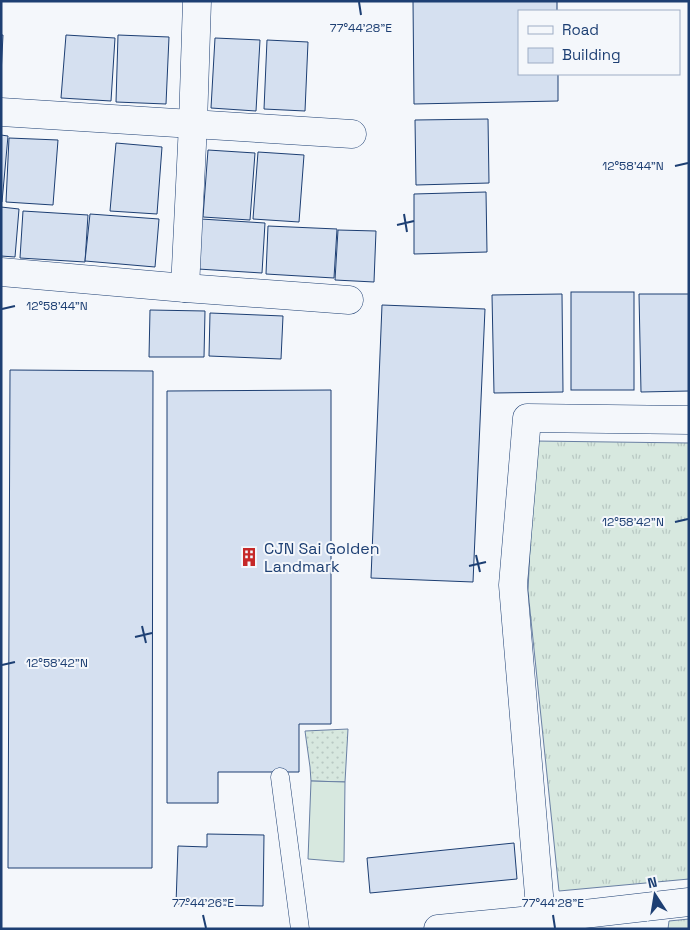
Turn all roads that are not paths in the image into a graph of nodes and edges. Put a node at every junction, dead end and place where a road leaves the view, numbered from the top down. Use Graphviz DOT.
graph roads {
  1 [pos="197,1"];
  2 [pos="1,112"];
  3 [pos="193,124"];
  4 [pos="352,134"];
  5 [pos="1,272"];
  6 [pos="185,288"];
  7 [pos="349,300"];
  8 [pos="689,420"];
  9 [pos="280,777"];
  10 [pos="689,902"];
  11 [pos="541,919"];
  12 [pos="300,929"];
  13 [pos="438,929"];
  1 -- 3 [label="street"];
  2 -- 3 [label="street"];
  3 -- 4 [label="street"];
  3 -- 6 [label="street"];
  5 -- 6 [label="street"];
  6 -- 7 [label="street"];
  8 -- 11 [label="street"];
  9 -- 12 [label="lane"];
  10 -- 11 [label="street"];
  11 -- 13 [label="street"];
}
